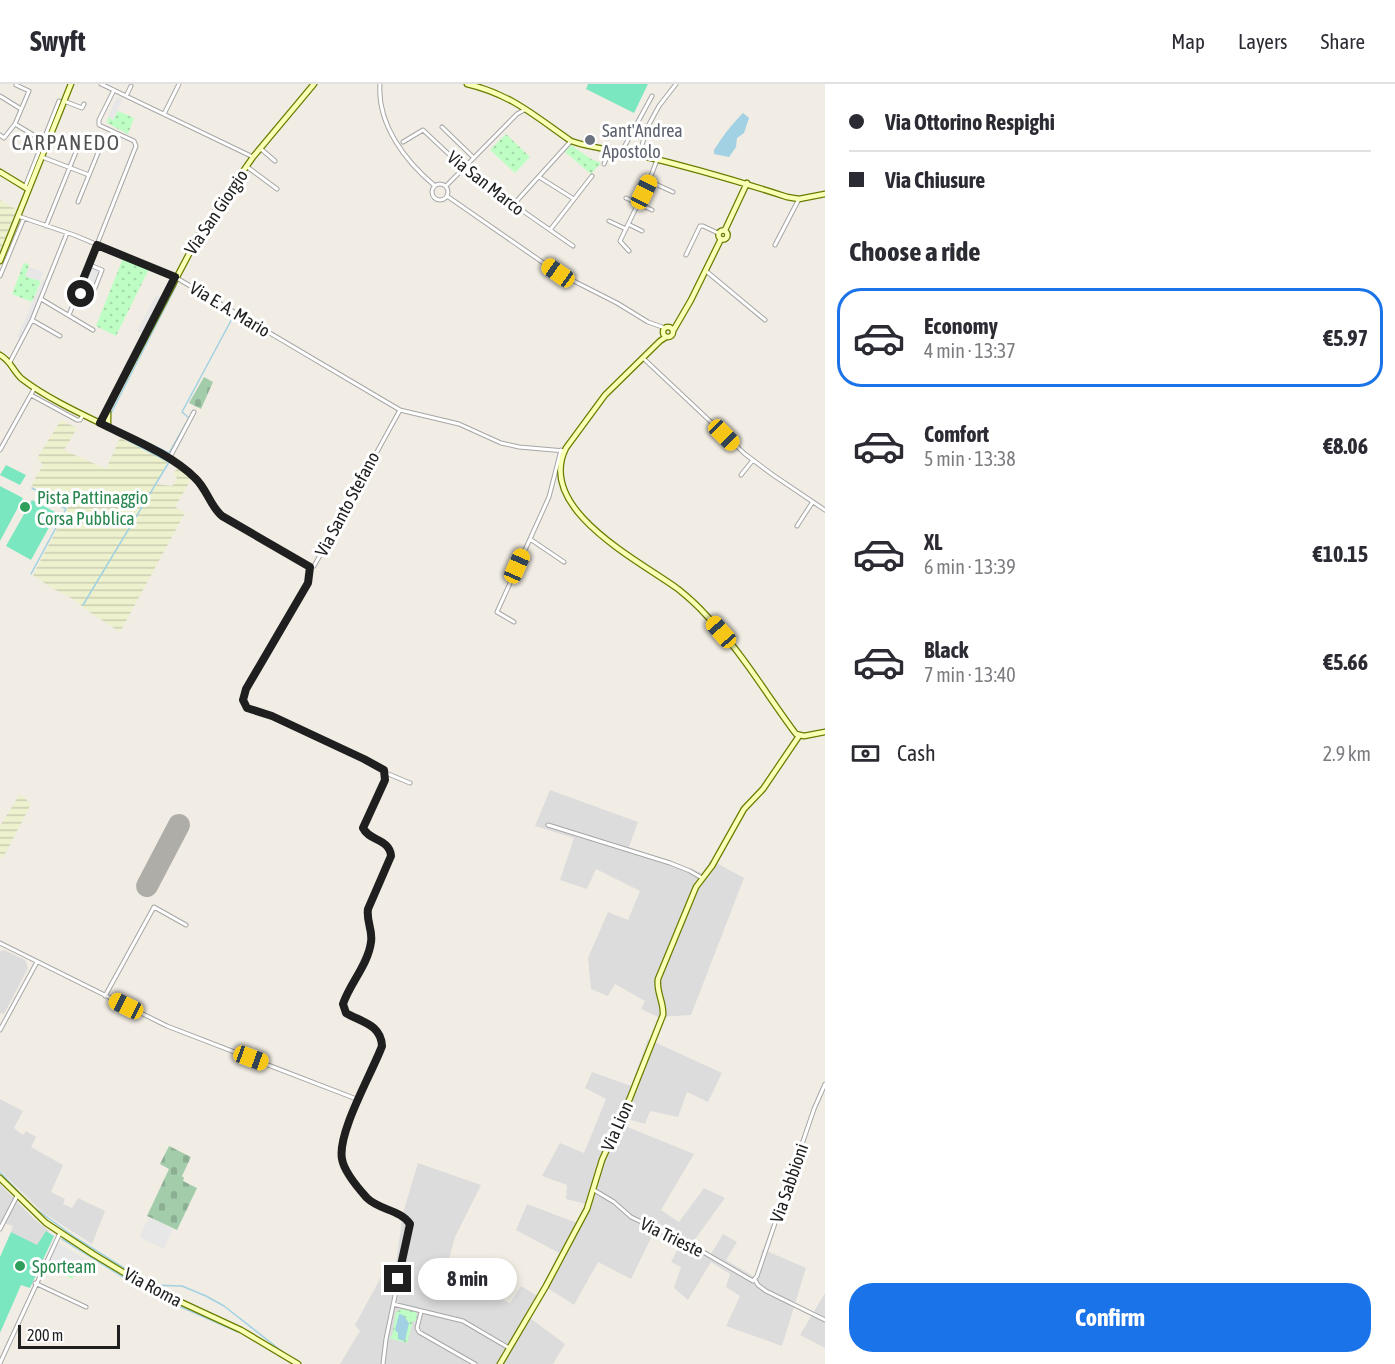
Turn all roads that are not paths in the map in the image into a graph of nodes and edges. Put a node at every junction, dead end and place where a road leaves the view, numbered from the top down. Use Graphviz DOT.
graph roads {
  1 [pos="71,84"];
  2 [pos="100,84"];
  3 [pos="178,84"];
  4 [pos="314,84"];
  5 [pos="380,84"];
  6 [pos="467,84"];
  7 [pos="674,84"];
  8 [pos="16,85"];
  9 [pos="131,86"];
  10 [pos="483,86"];
  11 [pos="114,90"];
  12 [pos="0,96"];
  13 [pos="126,96"];
  14 [pos="652,96"];
  15 [pos="61,101"];
  16 [pos="84,104"];
  17 [pos="21,109"];
  18 [pos="521,109"];
  19 [pos="164,114"];
  20 [pos="15,124"];
  21 [pos="442,127"];
  22 [pos="0,135"];
  23 [pos="82,137"];
  24 [pos="571,141"];
  25 [pos="45,142"];
  26 [pos="403,142"];
  27 [pos="102,143"];
  28 [pos="261,148"];
  29 [pos="610,148"];
  30 [pos="622,151"];
  31 [pos="639,155"];
  32 [pos="42,157"];
  33 [pos="253,158"];
  34 [pos="474,158"];
  35 [pos="657,160"];
  36 [pos="275,161"];
  37 [pos="604,164"];
  38 [pos="246,166"];
  39 [pos="69,167"];
  40 [pos="463,168"];
  41 [pos="0,172"];
  42 [pos="88,175"];
  43 [pos="592,176"];
  44 [pos="538,177"];
  45 [pos="649,181"];
  46 [pos="747,183"];
  47 [pos="435,186"];
  48 [pos="446,186"];
  49 [pos="27,188"];
  50 [pos="276,189"];
  51 [pos="673,192"];
  52 [pos="825,194"];
  53 [pos="447,196"];
  54 [pos="626,198"];
  55 [pos="574,199"];
  56 [pos="799,199"];
  57 [pos="78,202"];
  58 [pos="638,204"];
  59 [pos="513,205"];
  60 [pos="652,210"];
  61 [pos="21,217"];
  62 [pos="609,221"];
  63 [pos="628,224"];
  64 [pos="46,226"];
  65 [pos="626,229"];
  66 [pos="550,230"];
  67 [pos="724,230"];
  68 [pos="642,231"];
  69 [pos="67,233"];
  70 [pos="718,233"];
  71 [pos="721,239"];
  72 [pos="775,244"];
  73 [pos="97,245"];
  74 [pos="573,246"];
  75 [pos="629,251"];
  76 [pos="686,255"];
  77 [pos="0,261"];
  78 [pos="90,265"];
  79 [pos="706,271"];
  80 [pos="0,276"];
  81 [pos="175,277"];
  82 [pos="78,292"];
  83 [pos="40,299"];
  84 [pos="69,315"];
  85 [pos="32,320"];
  86 [pos="765,320"];
  87 [pos="93,330"];
  88 [pos="666,331"];
  89 [pos="60,336"];
  90 [pos="0,355"];
  91 [pos="643,357"];
  92 [pos="10,362"];
  93 [pos="35,387"];
  94 [pos="30,395"];
  95 [pos="60,402"];
  96 [pos="109,406"];
  97 [pos="56,409"];
  98 [pos="400,410"];
  99 [pos="194,412"];
  100 [pos="83,415"];
  101 [pos="93,420"];
  102 [pos="100,423"];
  103 [pos="108,427"];
  104 [pos="0,450"];
  105 [pos="563,451"];
  106 [pos="169,459"];
  107 [pos="753,460"];
  108 [pos="559,463"];
  109 [pos="741,475"];
  110 [pos="812,502"];
  111 [pos="825,510"];
  112 [pos="797,526"];
  113 [pos="530,539"];
  114 [pos="564,562"];
  115 [pos="310,567"];
  116 [pos="514,622"];
  117 [pos="825,732"];
  118 [pos="799,736"];
  119 [pos="386,773"];
  120 [pos="410,783"];
  121 [pos="548,825"];
  122 [pos="702,878"];
  123 [pos="186,925"];
  124 [pos="0,944"];
  125 [pos="37,962"];
  126 [pos="105,996"];
  127 [pos="0,1030"];
  128 [pos="825,1084"];
  129 [pos="359,1100"];
  130 [pos="0,1178"];
  131 [pos="594,1190"];
  132 [pos="17,1196"];
  133 [pos="0,1228"];
  134 [pos="60,1233"];
  135 [pos="754,1281"];
  136 [pos="35,1283"];
  137 [pos="393,1304"];
  138 [pos="86,1307"];
  139 [pos="421,1311"];
  140 [pos="825,1320"];
  141 [pos="509,1348"];
  142 [pos="290,1362"];
  143 [pos="0,1363"];
  144 [pos="299,1364"];
  145 [pos="383,1364"];
  146 [pos="475,1364"];
  147 [pos="500,1364"];
  1 -- 15 [label="street"];
  2 -- 11 [label="street"];
  3 -- 19 [label="street"];
  4 -- 28 [label="street, Via San Giorgio"];
  5 -- 47 [label="street"];
  6 -- 10 [label="street"];
  7 -- 31 [label="street"];
  8 -- 17 [label="street"];
  9 -- 13 [label="street"];
  10 -- 18 [label="street"];
  11 -- 13 [label="street"];
  11 -- 73 [label="street"];
  12 -- 17 [label="street"];
  13 -- 19 [label="street"];
  14 -- 30 [label="street"];
  15 -- 16 [label="street"];
  15 -- 25 [label="street"];
  17 -- 20 [label="street"];
  18 -- 24 [label="street"];
  18 -- 34 [label="street"];
  19 -- 33 [label="street"];
  20 -- 22 [label="street"];
  20 -- 25 [label="street"];
  21 -- 34 [label="street"];
  23 -- 39 [label="street"];
  24 -- 29 [label="street"];
  24 -- 44 [label="street"];
  25 -- 32 [label="street"];
  25 -- 49 [label="street"];
  26 -- 40 [label="street, Via San Marco"];
  27 -- 42 [label="street"];
  28 -- 33 [label="street, Via San Giorgio"];
  28 -- 36 [label="street, Via San Giorgio"];
  29 -- 30 [label="street"];
  29 -- 37 [label="street"];
  30 -- 31 [label="street"];
  31 -- 35 [label="street"];
  32 -- 39 [label="street"];
  32 -- 49 [label="street"];
  33 -- 38 [label="street, Via San Giorgio"];
  34 -- 40 [label="street"];
  35 -- 45 [label="street"];
  35 -- 46 [label="street"];
  38 -- 50 [label="street"];
  38 -- 81 [label="street, Via San Giorgio"];
  39 -- 42 [label="street"];
  39 -- 64 [label="street"];
  40 -- 48 [label="street"];
  40 -- 59 [label="street, Via San Marco"];
  41 -- 49 [label="street"];
  42 -- 57 [label="street"];
  43 -- 55 [label="street"];
  44 -- 55 [label="street"];
  44 -- 59 [label="street"];
  45 -- 51 [label="street"];
  45 -- 58 [label="street"];
  46 -- 56 [label="street"];
  46 -- 67 [label="street"];
  47 -- 48 [label="street"];
  47 -- 53 [label="street"];
  48 -- 53 [label="street"];
  49 -- 61 [label="street"];
  52 -- 56 [label="street"];
  53 -- 88 [label="street"];
  54 -- 58 [label="street"];
  55 -- 66 [label="street"];
  56 -- 72 [label="street"];
  58 -- 60 [label="street"];
  58 -- 63 [label="street"];
  59 -- 66 [label="street, Via San Marco"];
  61 -- 64 [label="street, Via E. A. Mario"];
  61 -- 77 [label="street"];
  61 -- 80 [label="street"];
  62 -- 65 [label="street"];
  63 -- 65 [label="street"];
  63 -- 68 [label="street"];
  64 -- 69 [label="street, Via E. A. Mario"];
  65 -- 75 [label="street"];
  66 -- 74 [label="street, Via San Marco"];
  67 -- 70 [label="street"];
  67 -- 71 [label="street"];
  69 -- 73 [label="street, Via E. A. Mario"];
  69 -- 83 [label="street"];
  70 -- 71 [label="street"];
  70 -- 76 [label="street"];
  71 -- 79 [label="street"];
  73 -- 78 [label="street"];
  73 -- 81 [label="street, Via E. A. Mario"];
  78 -- 82 [label="street"];
  78 -- 82 [label="street"];
  79 -- 86 [label="street"];
  79 -- 88 [label="street"];
  81 -- 96 [label="street, Via San Giorgio"];
  81 -- 98 [label="street, Via E. A. Mario"];
  82 -- 84 [label="street"];
  83 -- 84 [label="street"];
  83 -- 85 [label="street"];
  84 -- 87 [label="street"];
  85 -- 89 [label="street"];
  85 -- 92 [label="street"];
  88 -- 91 [label="street"];
  90 -- 92 [label="street, Via Santo Stefano"];
  91 -- 105 [label="street"];
  91 -- 107 [label="street"];
  92 -- 93 [label="street, Via Santo Stefano"];
  93 -- 94 [label="street"];
  93 -- 95 [label="street, Via Santo Stefano"];
  94 -- 97 [label="street"];
  94 -- 104 [label="street"];
  95 -- 97 [label="street"];
  95 -- 100 [label="street, Via Santo Stefano"];
  96 -- 101 [label="street, Via San Giorgio"];
  96 -- 102 [label="street, Via San Giorgio"];
  96 -- 103 [label="street, Via San Giorgio"];
  97 -- 100 [label="street, Via Santo Stefano"];
  98 -- 105 [label="street"];
  98 -- 115 [label="street, Via Santo Stefano"];
  99 -- 106 [label="street"];
  100 -- 101 [label="street, Via Santo Stefano"];
  101 -- 102 [label="street, Via Santo Stefano"];
  102 -- 103 [label="street, Via Santo Stefano"];
  103 -- 106 [label="street, Via Santo Stefano"];
  105 -- 108 [label="street"];
  106 -- 115 [label="street, Via Santo Stefano"];
  107 -- 109 [label="street"];
  107 -- 110 [label="street"];
  108 -- 113 [label="street"];
  108 -- 118 [label="street"];
  110 -- 111 [label="street"];
  110 -- 112 [label="street"];
  113 -- 114 [label="street"];
  113 -- 116 [label="street"];
  115 -- 119 [label="street"];
  117 -- 118 [label="street"];
  118 -- 122 [label="street, Via Lion"];
  119 -- 120 [label="street"];
  119 -- 129 [label="street"];
  121 -- 122 [label="street"];
  122 -- 131 [label="street, Via Lion"];
  123 -- 126 [label="street"];
  124 -- 125 [label="street"];
  125 -- 126 [label="street"];
  125 -- 127 [label="street"];
  126 -- 129 [label="street"];
  128 -- 135 [label="street, Via Sabbioni"];
  129 -- 137 [label="street"];
  130 -- 132 [label="street, Via Roma"];
  131 -- 135 [label="street, Via Trieste"];
  131 -- 141 [label="street, Via Lion"];
  132 -- 133 [label="street"];
  132 -- 134 [label="street, Via Roma"];
  134 -- 136 [label="street"];
  134 -- 142 [label="street, Via Roma"];
  135 -- 140 [label="street, Via Trieste"];
  136 -- 138 [label="street"];
  136 -- 143 [label="street"];
  137 -- 139 [label="street"];
  137 -- 145 [label="street"];
  139 -- 141 [label="street"];
  139 -- 146 [label="street"];
  141 -- 147 [label="street, Via Lion"];
  142 -- 144 [label="street, Via Roma"];
}
